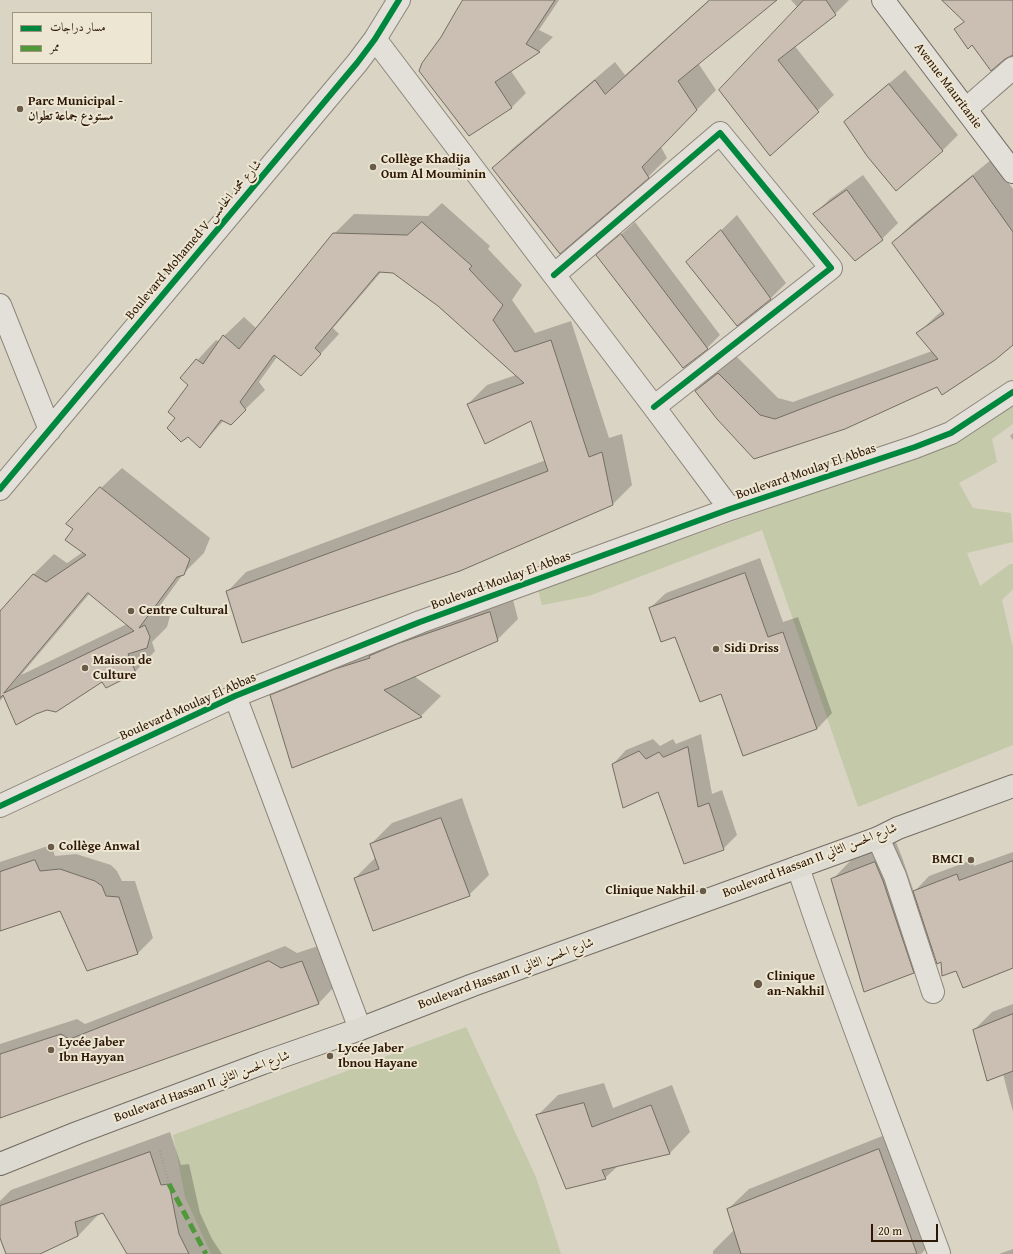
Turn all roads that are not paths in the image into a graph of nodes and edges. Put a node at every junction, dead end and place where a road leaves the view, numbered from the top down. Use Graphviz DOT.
graph roads {
  1 [pos="399,0"];
  2 [pos="883,0"];
  3 [pos="375,39"];
  4 [pos="1013,68"];
  5 [pos="966,108"];
  6 [pos="1013,172"];
  7 [pos="554,275"];
  8 [pos="0,305"];
  9 [pos="1013,392"];
  10 [pos="654,407"];
  11 [pos="50,430"];
  12 [pos="0,489"];
  13 [pos="730,509"];
  14 [pos="235,696"];
  15 [pos="1013,786"];
  16 [pos="0,806"];
  17 [pos="878,838"];
  18 [pos="798,867"];
  19 [pos="933,992"];
  20 [pos="360,1029"];
  21 [pos="0,1164"];
  22 [pos="939,1253"];
  1 -- 3 [label="street, Boulevard Mohamed V شارع محمد الخامس"];
  2 -- 5 [label="street, Avenue Mauritanie"];
  3 -- 7 [label="street"];
  3 -- 11 [label="street, Boulevard Mohamed V شارع محمد الخامس"];
  4 -- 5 [label="street"];
  5 -- 6 [label="street, Avenue Mauritanie"];
  7 -- 10 [label="street"];
  7 -- 10 [label="street"];
  8 -- 11 [label="street"];
  9 -- 13 [label="street, Boulevard Moulay El Abbas"];
  10 -- 13 [label="street"];
  11 -- 12 [label="street, Boulevard Mohamed V شارع محمد الخامس"];
  13 -- 14 [label="street, Boulevard Moulay El Abbas"];
  14 -- 16 [label="street, Boulevard Moulay El Abbas"];
  14 -- 20 [label="street"];
  15 -- 17 [label="main road, Boulevard Hassan II شارع الحسن الثاني"];
  17 -- 18 [label="main road, Boulevard Hassan II شارع الحسن الثاني"];
  17 -- 19 [label="street"];
  18 -- 20 [label="main road, Boulevard Hassan II شارع الحسن الثاني"];
  18 -- 22 [label="street"];
  20 -- 21 [label="main road, Boulevard Hassan II شارع الحسن الثاني"];
}
